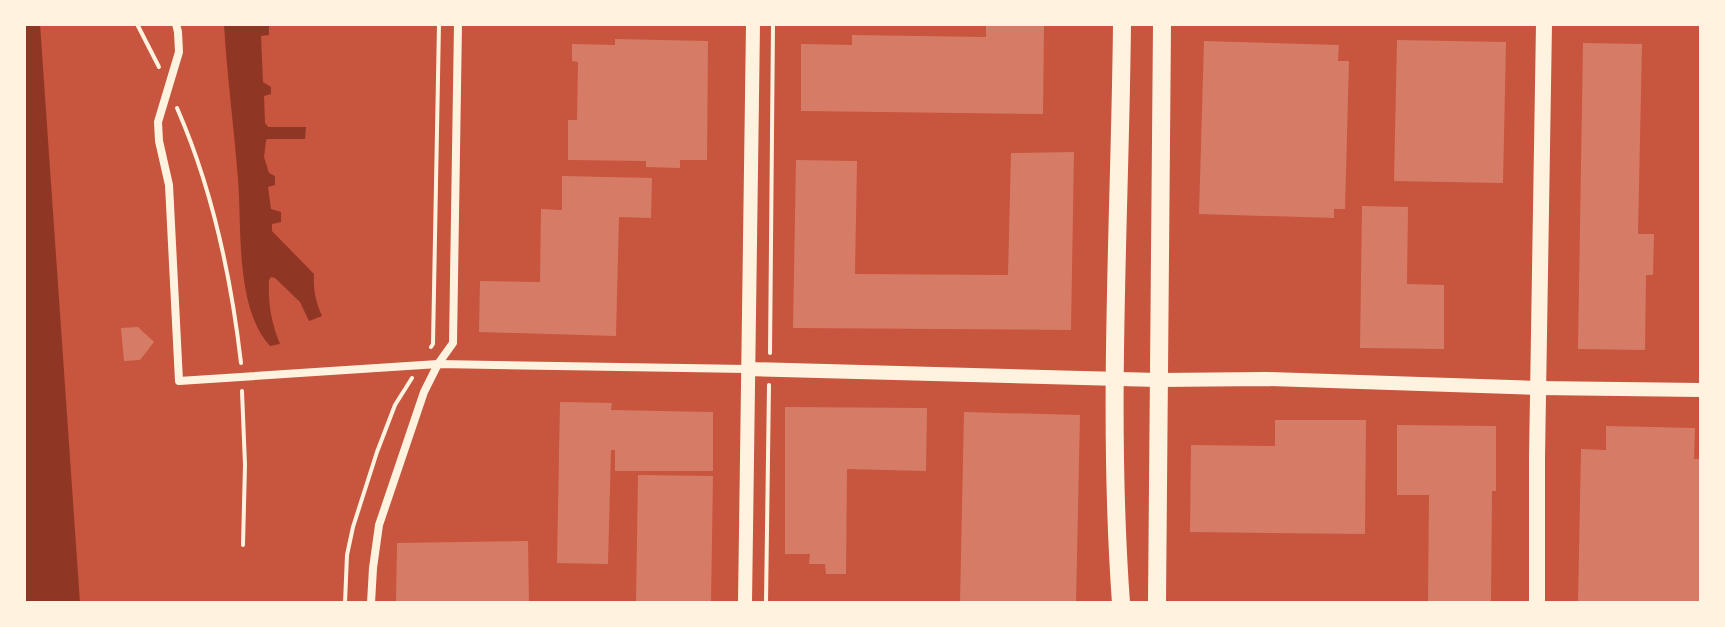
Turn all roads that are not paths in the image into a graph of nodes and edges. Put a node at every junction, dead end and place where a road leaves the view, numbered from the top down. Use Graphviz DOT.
graph roads {
  1 [pos="176,24"];
  2 [pos="458,24"];
  3 [pos="753,24"];
  4 [pos="1122,24"];
  5 [pos="1162,24"];
  6 [pos="1544,24"];
  7 [pos="438,364"];
  8 [pos="748,369"];
  9 [pos="1116,379"];
  10 [pos="1158,380"];
  11 [pos="1538,388"];
  12 [pos="1701,390"];
  13 [pos="371,603"];
  14 [pos="745,603"];
  15 [pos="1121,603"];
  16 [pos="1157,603"];
  17 [pos="1537,603"];
  1 -- 7 [label="street"];
  2 -- 7 [label="street"];
  3 -- 8 [label="street"];
  4 -- 9 [label="main road"];
  5 -- 10 [label="main road"];
  6 -- 11 [label="main road"];
  7 -- 8 [label="street"];
  7 -- 13 [label="street"];
  8 -- 9 [label="street"];
  8 -- 14 [label="street"];
  9 -- 10 [label="street"];
  9 -- 15 [label="main road"];
  10 -- 11 [label="street"];
  10 -- 16 [label="main road"];
  11 -- 12 [label="street"];
  11 -- 17 [label="main road"];
}
